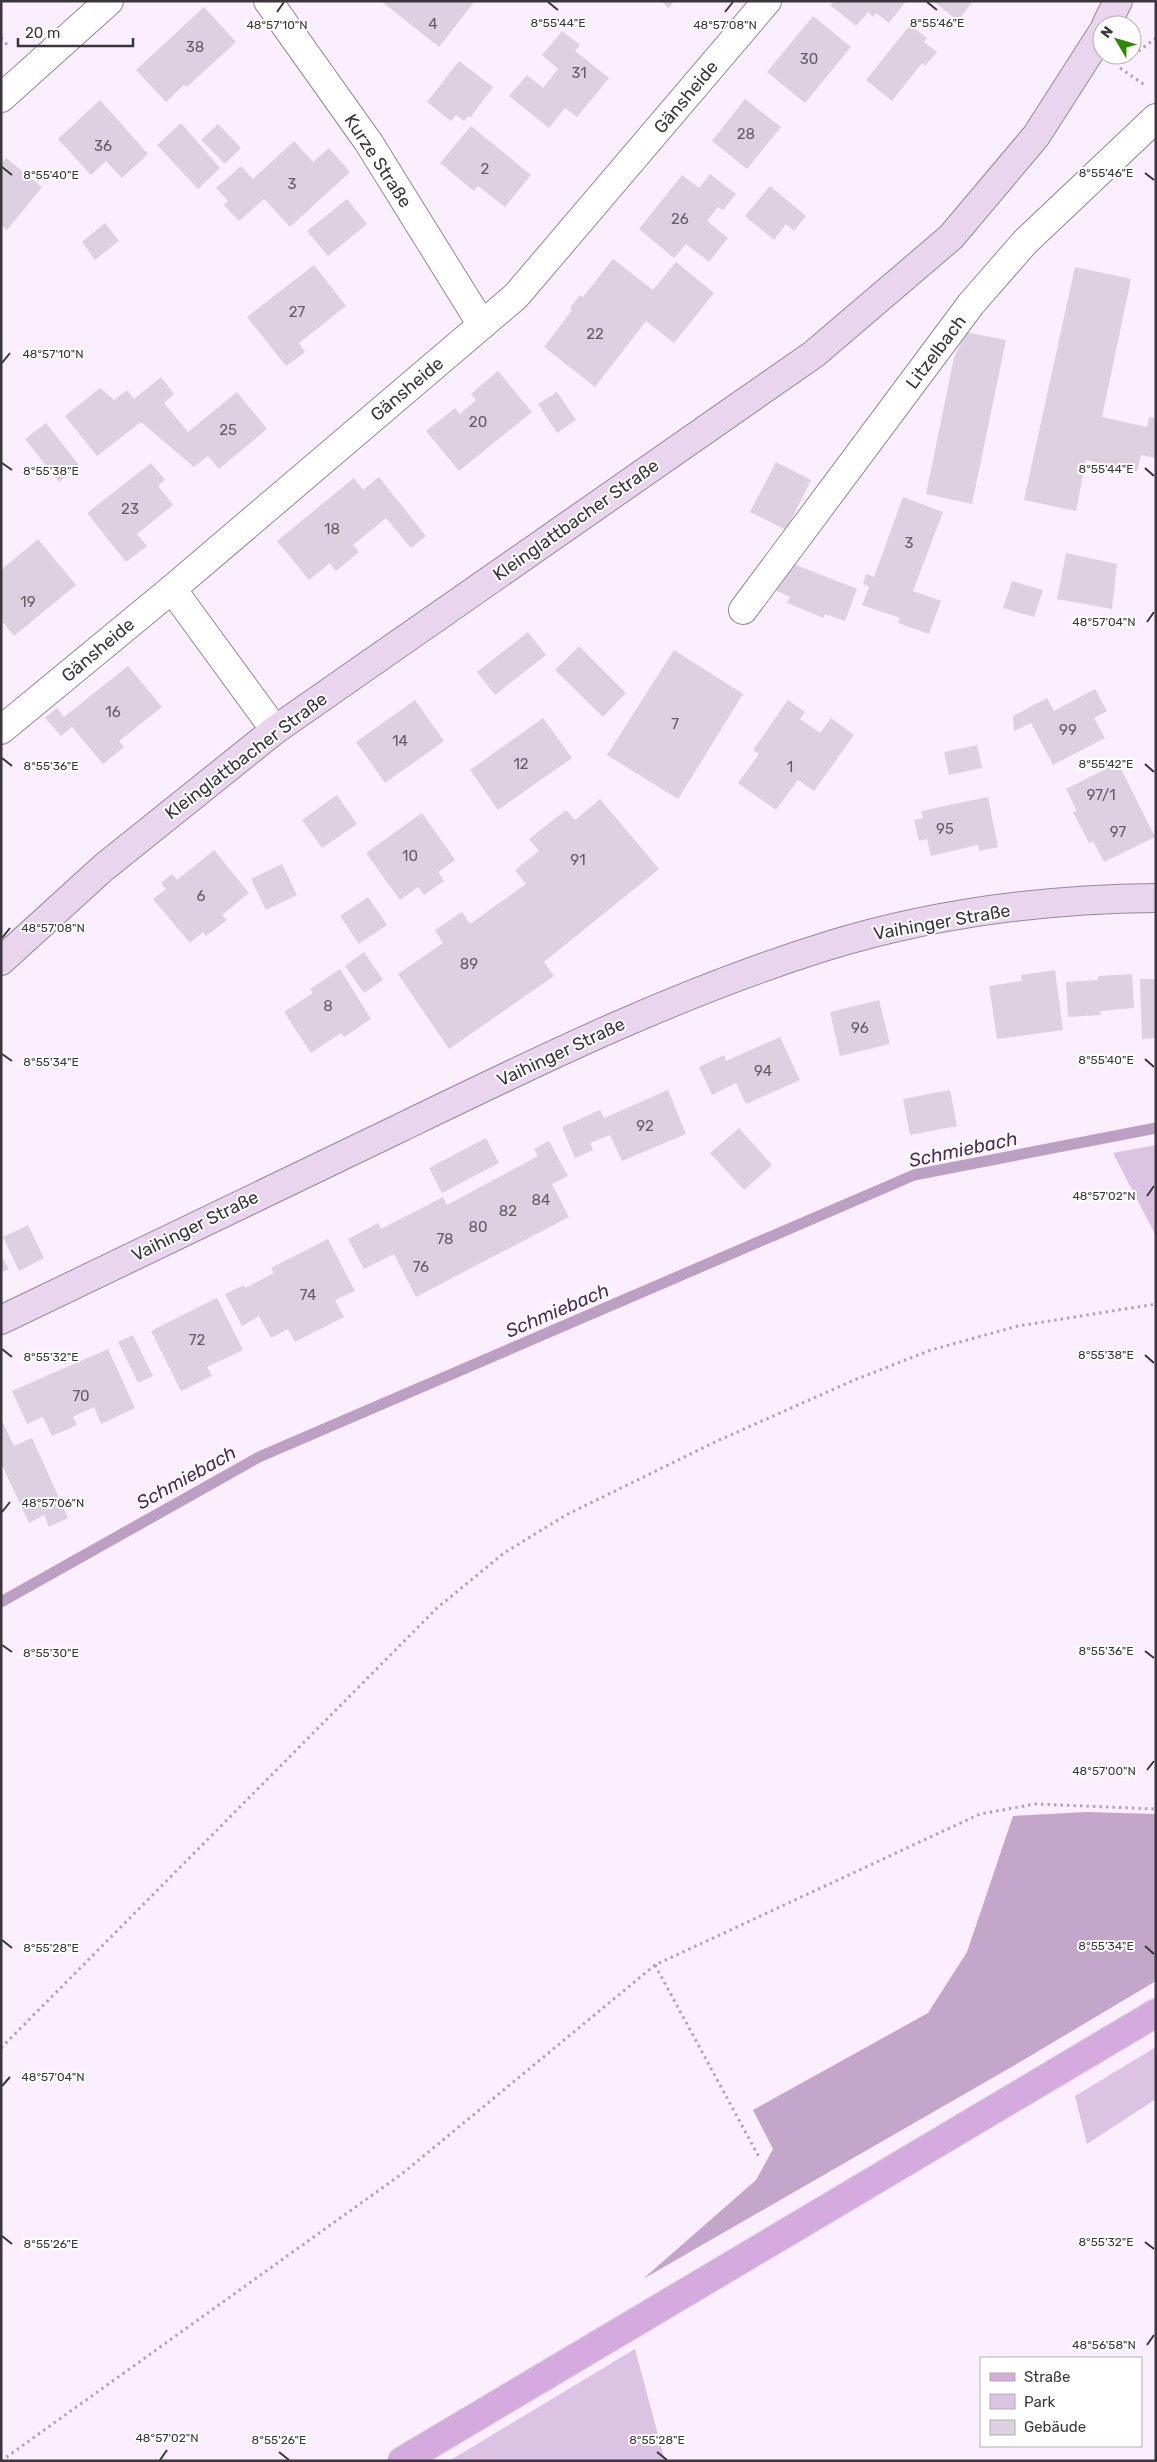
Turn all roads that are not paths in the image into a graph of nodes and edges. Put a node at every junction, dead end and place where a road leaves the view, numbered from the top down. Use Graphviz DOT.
graph roads {
  1 [pos="109,1"];
  2 [pos="268,1"];
  3 [pos="767,1"];
  4 [pos="1118,1"];
  5 [pos="1111,15"];
  6 [pos="1092,49"];
  7 [pos="1,98"];
  8 [pos="1156,118"];
  9 [pos="482,325"];
  10 [pos="172,589"];
  11 [pos="743,610"];
  12 [pos="1,730"];
  13 [pos="275,730"];
  14 [pos="1156,898"];
  15 [pos="1,961"];
  16 [pos="1,1320"];
  17 [pos="1156,2013"];
  18 [pos="402,2461"];
  1 -- 7 [label="street"];
  2 -- 9 [label="street, Kurze Straße"];
  3 -- 9 [label="street, Gänsheide"];
  4 -- 5 [label="street"];
  6 -- 13 [label="street, Kleinglattbacher Straße"];
  8 -- 11 [label="street, Litzelbach"];
  9 -- 10 [label="street, Gänsheide"];
  10 -- 12 [label="street, Gänsheide"];
  10 -- 13 [label="street"];
  13 -- 15 [label="street, Kleinglattbacher Straße"];
  14 -- 16 [label="street, Vaihinger Straße"];
  17 -- 18 [label="main road"];
}
